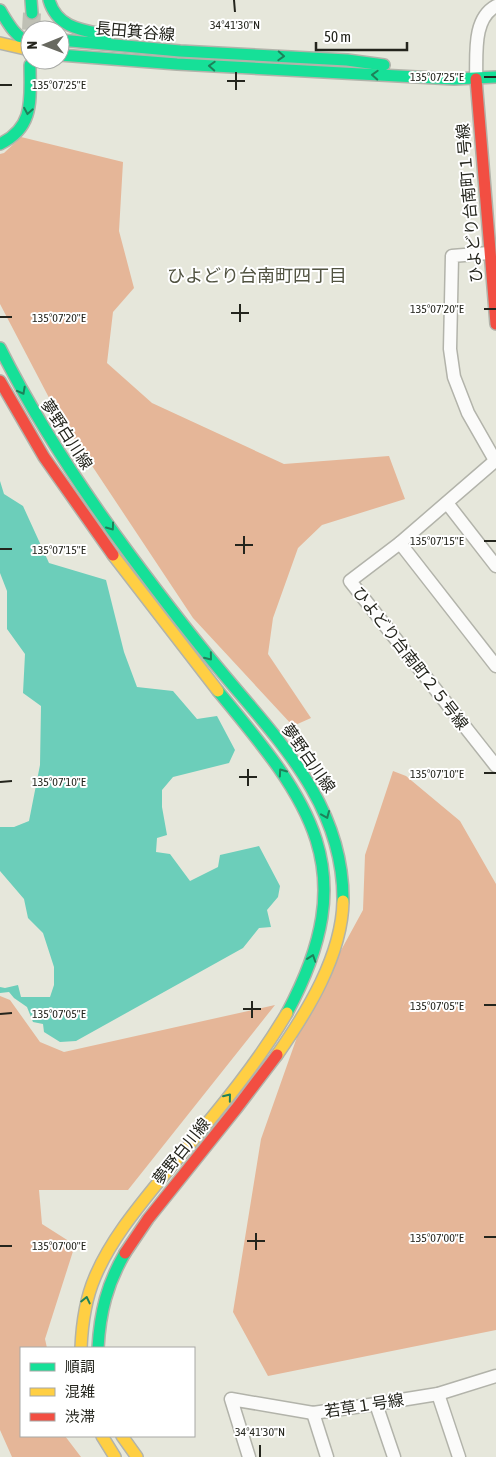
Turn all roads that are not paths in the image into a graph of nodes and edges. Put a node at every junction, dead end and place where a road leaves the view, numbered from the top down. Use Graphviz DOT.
graph roads {
  1 [pos="31,0"];
  2 [pos="49,0"];
  3 [pos="496,6"];
  4 [pos="0,10"];
  5 [pos="32,13"];
  6 [pos="0,28"];
  7 [pos="14,32"];
  8 [pos="20,33"];
  9 [pos="20,38"];
  10 [pos="70,41"];
  11 [pos="0,43"];
  12 [pos="20,48"];
  13 [pos="180,51"];
  14 [pos="70,56"];
  15 [pos="30,70"];
  16 [pos="496,77"];
  17 [pos="476,79"];
  18 [pos="0,144"];
  19 [pos="489,253"];
  20 [pos="495,297"];
  21 [pos="496,324"];
  22 [pos="0,348"];
  23 [pos="0,381"];
  24 [pos="496,461"];
  25 [pos="447,504"];
  26 [pos="400,543"];
  27 [pos="496,566"];
  28 [pos="496,666"];
  29 [pos="496,766"];
  30 [pos="81,1347"];
  31 [pos="98,1347"];
  32 [pos="496,1376"];
  33 [pos="438,1394"];
  34 [pos="376,1404"];
  35 [pos="313,1413"];
  36 [pos="103,1437"];
  37 [pos="123,1437"];
  38 [pos="115,1457"];
  39 [pos="137,1457"];
  40 [pos="249,1457"];
  41 [pos="327,1457"];
  42 [pos="394,1457"];
  43 [pos="459,1457"];
  1 -- 5 [label="street"];
  2 -- 13 [label="street"];
  3 -- 17 [label="street"];
  4 -- 7 [label="street"];
  6 -- 7 [label="street"];
  7 -- 8 [label="street"];
  7 -- 9 [label="street"];
  10 -- 13 [label="street, 長田箕谷線"];
  11 -- 12 [label="street"];
  13 -- 17 [label="street, 長田箕谷線, one-way"];
  17 -- 14 [label="street, 長田箕谷線, one-way"];
  15 -- 18 [label="street, one-way"];
  16 -- 17 [label="street, 長田箕谷線"];
  17 -- 19 [label="street, ひよどり台南町１号線"];
  19 -- 20 [label="street, ひよどり台南町１号線"];
  19 -- 24 [label="street"];
  20 -- 21 [label="street, ひよどり台南町１号線"];
  22 -- 31 [label="street, 夢野白川線, one-way"];
  30 -- 23 [label="street, 夢野白川線, one-way"];
  24 -- 25 [label="street, ひよどり台南町２５号線"];
  25 -- 26 [label="street, ひよどり台南町２５号線"];
  25 -- 27 [label="street"];
  26 -- 28 [label="street"];
  26 -- 29 [label="street, ひよどり台南町２５号線"];
  32 -- 33 [label="street, 若草１号線"];
  33 -- 34 [label="street, 若草１号線"];
  33 -- 43 [label="street"];
  34 -- 35 [label="street, 若草１号線"];
  34 -- 42 [label="street"];
  35 -- 40 [label="street, 若草１号線"];
  35 -- 41 [label="street"];
  36 -- 38 [label="street"];
  37 -- 39 [label="street"];
}
